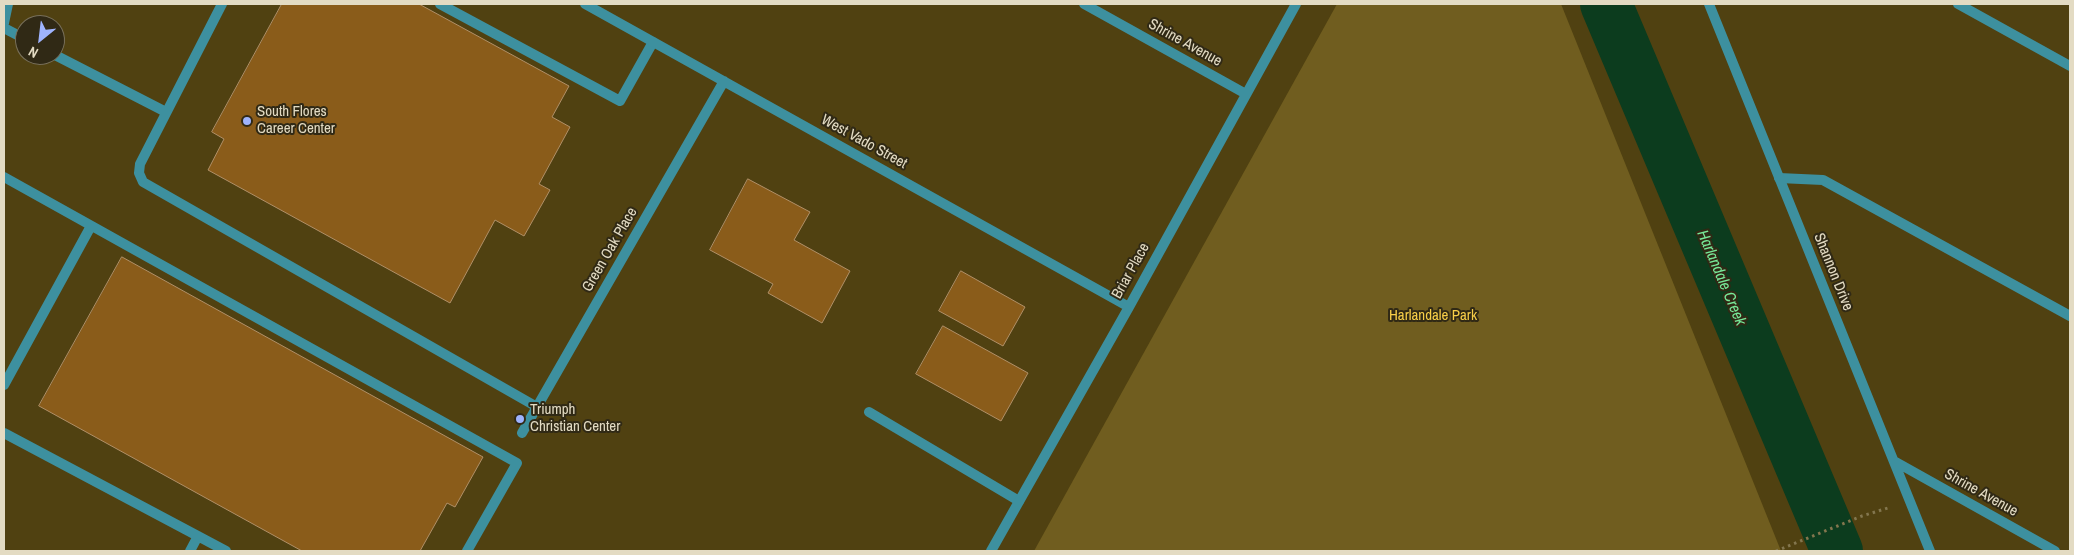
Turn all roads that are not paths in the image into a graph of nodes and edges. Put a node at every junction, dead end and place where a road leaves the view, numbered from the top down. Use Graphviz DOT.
graph roads {
  1 [pos="8,4"];
  2 [pos="222,4"];
  3 [pos="440,4"];
  4 [pos="585,4"];
  5 [pos="1084,4"];
  6 [pos="1296,4"];
  7 [pos="1709,4"];
  8 [pos="1958,4"];
  9 [pos="4,22"];
  10 [pos="653,42"];
  11 [pos="65,60"];
  12 [pos="2070,66"];
  13 [pos="724,81"];
  14 [pos="1246,94"];
  15 [pos="166,112"];
  16 [pos="4,176"];
  17 [pos="1779,178"];
  18 [pos="91,226"];
  19 [pos="1129,307"];
  20 [pos="2070,316"];
  21 [pos="4,385"];
  22 [pos="537,407"];
  23 [pos="869,412"];
  24 [pos="4,433"];
  25 [pos="522,433"];
  26 [pos="1894,461"];
  27 [pos="1019,501"];
  28 [pos="198,536"];
  29 [pos="190,551"];
  30 [pos="226,551"];
  31 [pos="467,551"];
  32 [pos="991,551"];
  33 [pos="1930,551"];
  34 [pos="2054,551"];
  1 -- 9 [label="street"];
  2 -- 15 [label="street"];
  3 -- 10 [label="street"];
  4 -- 10 [label="street, West Vado Street"];
  5 -- 14 [label="street, Shrine Avenue"];
  6 -- 14 [label="street, Briar Place"];
  7 -- 17 [label="street, Shannon Drive"];
  8 -- 12 [label="street"];
  10 -- 13 [label="street, West Vado Street"];
  11 -- 15 [label="street"];
  13 -- 19 [label="street, West Vado Street"];
  13 -- 22 [label="street, Green Oak Place"];
  14 -- 19 [label="street, Briar Place"];
  15 -- 22 [label="street"];
  16 -- 18 [label="street"];
  17 -- 20 [label="street"];
  17 -- 26 [label="street, Shannon Drive"];
  18 -- 21 [label="street"];
  18 -- 31 [label="street"];
  19 -- 27 [label="street, Briar Place"];
  22 -- 25 [label="street, Green Oak Place"];
  23 -- 27 [label="street"];
  24 -- 28 [label="street"];
  26 -- 33 [label="street, Shannon Drive"];
  26 -- 34 [label="street, Shrine Avenue"];
  27 -- 32 [label="street, Briar Place"];
  28 -- 29 [label="street"];
  28 -- 30 [label="street"];
}
